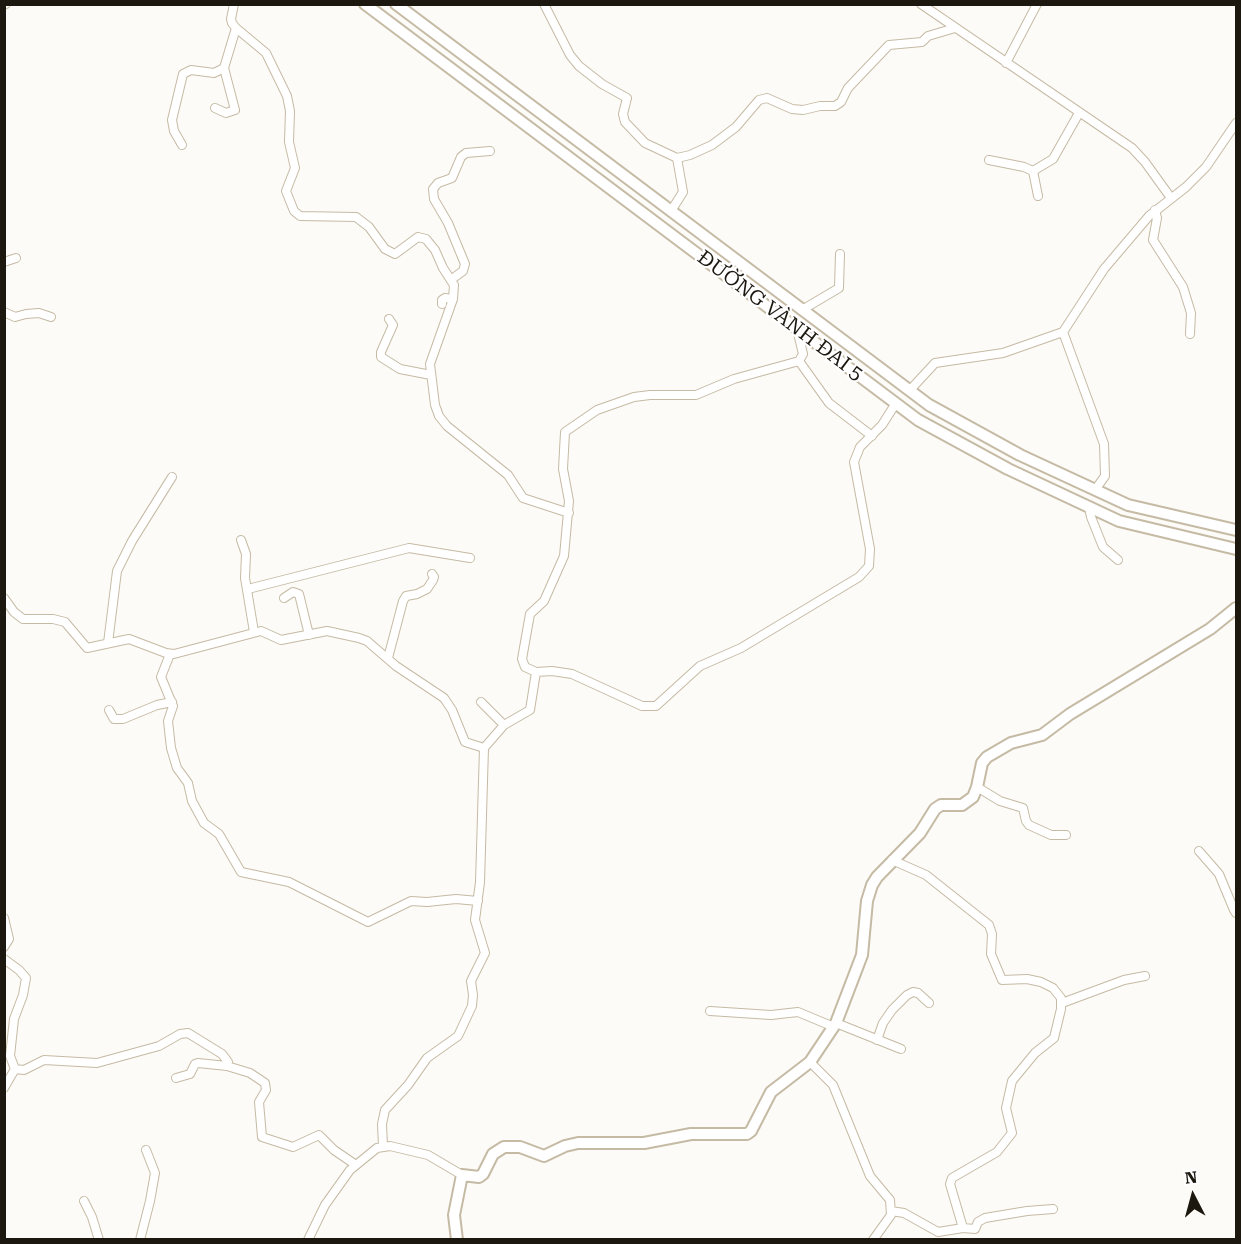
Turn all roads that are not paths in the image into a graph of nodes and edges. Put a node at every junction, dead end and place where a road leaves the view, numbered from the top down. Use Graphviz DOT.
graph roads {
  1 [pos="234,4"];
  2 [pos="365,4"];
  3 [pos="396,4"];
  4 [pos="544,4"];
  5 [pos="921,4"];
  6 [pos="1037,4"];
  7 [pos="236,28"];
  8 [pos="955,28"];
  9 [pos="1006,63"];
  10 [pos="224,68"];
  11 [pos="215,108"];
  12 [pos="1079,113"];
  13 [pos="1236,123"];
  14 [pos="182,145"];
  15 [pos="490,151"];
  16 [pos="677,158"];
  17 [pos="989,160"];
  18 [pos="1034,171"];
  19 [pos="1038,196"];
  20 [pos="1171,198"];
  21 [pos="1155,210"];
  22 [pos="671,211"];
  23 [pos="840,254"];
  24 [pos="16,258"];
  25 [pos="4,261"];
  26 [pos="452,279"];
  27 [pos="453,299"];
  28 [pos="442,304"];
  29 [pos="802,310"];
  30 [pos="4,312"];
  31 [pos="51,317"];
  32 [pos="389,319"];
  33 [pos="796,328"];
  34 [pos="1063,332"];
  35 [pos="1190,334"];
  36 [pos="799,361"];
  37 [pos="431,375"];
  38 [pos="910,390"];
  39 [pos="896,403"];
  40 [pos="872,436"];
  41 [pos="172,477"];
  42 [pos="1095,489"];
  43 [pos="1089,507"];
  44 [pos="569,513"];
  45 [pos="1236,530"];
  46 [pos="241,540"];
  47 [pos="1236,549"];
  48 [pos="470,558"];
  49 [pos="1118,560"];
  50 [pos="432,574"];
  51 [pos="248,589"];
  52 [pos="4,598"];
  53 [pos="284,598"];
  54 [pos="1236,608"];
  55 [pos="254,632"];
  56 [pos="309,635"];
  57 [pos="108,643"];
  58 [pos="170,654"];
  59 [pos="388,658"];
  60 [pos="536,672"];
  61 [pos="172,702"];
  62 [pos="481,702"];
  63 [pos="109,710"];
  64 [pos="504,725"];
  65 [pos="484,748"];
  66 [pos="977,788"];
  67 [pos="1066,835"];
  68 [pos="1199,851"];
  69 [pos="892,860"];
  70 [pos="478,902"];
  71 [pos="1236,913"];
  72 [pos="4,918"];
  73 [pos="5,947"];
  74 [pos="4,959"];
  75 [pos="1145,976"];
  76 [pos="1062,1003"];
  77 [pos="929,1004"];
  78 [pos="710,1011"];
  79 [pos="835,1025"];
  80 [pos="877,1040"];
  81 [pos="901,1049"];
  82 [pos="810,1062"];
  83 [pos="227,1066"];
  84 [pos="15,1069"];
  85 [pos="176,1078"];
  86 [pos="4,1088"];
  87 [pos="383,1146"];
  88 [pos="146,1150"];
  89 [pos="356,1165"];
  90 [pos="462,1175"];
  91 [pos="84,1201"];
  92 [pos="1053,1209"];
  93 [pos="891,1211"];
  94 [pos="963,1228"];
  95 [pos="457,1238"];
  96 [pos="99,1239"];
  97 [pos="140,1239"];
  98 [pos="308,1239"];
  99 [pos="873,1239"];
  1 -- 7 [label="street"];
  2 -- 33 [label="main road, ĐƯỜNG VÀNH ĐAI 5"];
  3 -- 22 [label="main road, ĐƯỜNG VÀNH ĐAI 5"];
  4 -- 16 [label="street"];
  5 -- 8 [label="street"];
  6 -- 9 [label="street"];
  7 -- 10 [label="street"];
  7 -- 26 [label="street"];
  8 -- 9 [label="street"];
  8 -- 16 [label="street"];
  9 -- 12 [label="street"];
  10 -- 11 [label="street"];
  10 -- 14 [label="street"];
  12 -- 18 [label="street"];
  12 -- 20 [label="street"];
  13 -- 20 [label="street"];
  15 -- 26 [label="street"];
  16 -- 22 [label="street"];
  17 -- 18 [label="street"];
  18 -- 19 [label="street"];
  20 -- 21 [label="street"];
  21 -- 34 [label="street"];
  21 -- 35 [label="street"];
  22 -- 29 [label="main road, ĐƯỜNG VÀNH ĐAI 5"];
  23 -- 29 [label="street"];
  24 -- 25 [label="street"];
  26 -- 27 [label="street"];
  27 -- 28 [label="street"];
  27 -- 37 [label="street"];
  29 -- 38 [label="main road, ĐƯỜNG VÀNH ĐAI 5"];
  30 -- 31 [label="street"];
  32 -- 37 [label="street"];
  33 -- 36 [label="street"];
  33 -- 39 [label="main road, ĐƯỜNG VÀNH ĐAI 5"];
  34 -- 38 [label="street"];
  34 -- 42 [label="street"];
  36 -- 40 [label="street"];
  36 -- 44 [label="street"];
  37 -- 44 [label="street"];
  38 -- 42 [label="main road, ĐƯỜNG VÀNH ĐAI 5"];
  39 -- 40 [label="street"];
  39 -- 43 [label="main road, ĐƯỜNG VÀNH ĐAI 5"];
  40 -- 60 [label="street"];
  41 -- 57 [label="street"];
  42 -- 45 [label="main road, ĐƯỜNG VÀNH ĐAI 5"];
  43 -- 47 [label="main road, ĐƯỜNG VÀNH ĐAI 5"];
  43 -- 49 [label="street"];
  44 -- 60 [label="street"];
  46 -- 51 [label="street"];
  48 -- 51 [label="street"];
  50 -- 59 [label="street"];
  51 -- 55 [label="street"];
  52 -- 57 [label="street"];
  53 -- 56 [label="street"];
  54 -- 66 [label="main road"];
  55 -- 56 [label="street"];
  55 -- 58 [label="street"];
  56 -- 59 [label="street"];
  57 -- 58 [label="street"];
  58 -- 61 [label="street"];
  59 -- 65 [label="street"];
  60 -- 64 [label="street"];
  61 -- 63 [label="street"];
  61 -- 70 [label="street"];
  62 -- 64 [label="street"];
  64 -- 65 [label="street"];
  65 -- 70 [label="street"];
  66 -- 67 [label="street"];
  66 -- 69 [label="main road"];
  68 -- 71 [label="street"];
  69 -- 76 [label="street"];
  69 -- 79 [label="main road"];
  70 -- 87 [label="street"];
  72 -- 73 [label="street"];
  74 -- 84 [label="street"];
  75 -- 76 [label="street"];
  76 -- 94 [label="street"];
  77 -- 80 [label="street"];
  78 -- 79 [label="street"];
  79 -- 80 [label="street"];
  79 -- 82 [label="main road"];
  80 -- 81 [label="street"];
  82 -- 90 [label="main road"];
  82 -- 93 [label="street"];
  83 -- 84 [label="street"];
  83 -- 85 [label="street"];
  83 -- 89 [label="street"];
  84 -- 86 [label="street"];
  87 -- 89 [label="street"];
  87 -- 90 [label="street"];
  88 -- 97 [label="street"];
  89 -- 98 [label="street"];
  90 -- 95 [label="main road"];
  91 -- 96 [label="street"];
  92 -- 94 [label="street"];
  93 -- 94 [label="street"];
  93 -- 99 [label="street"];
}
